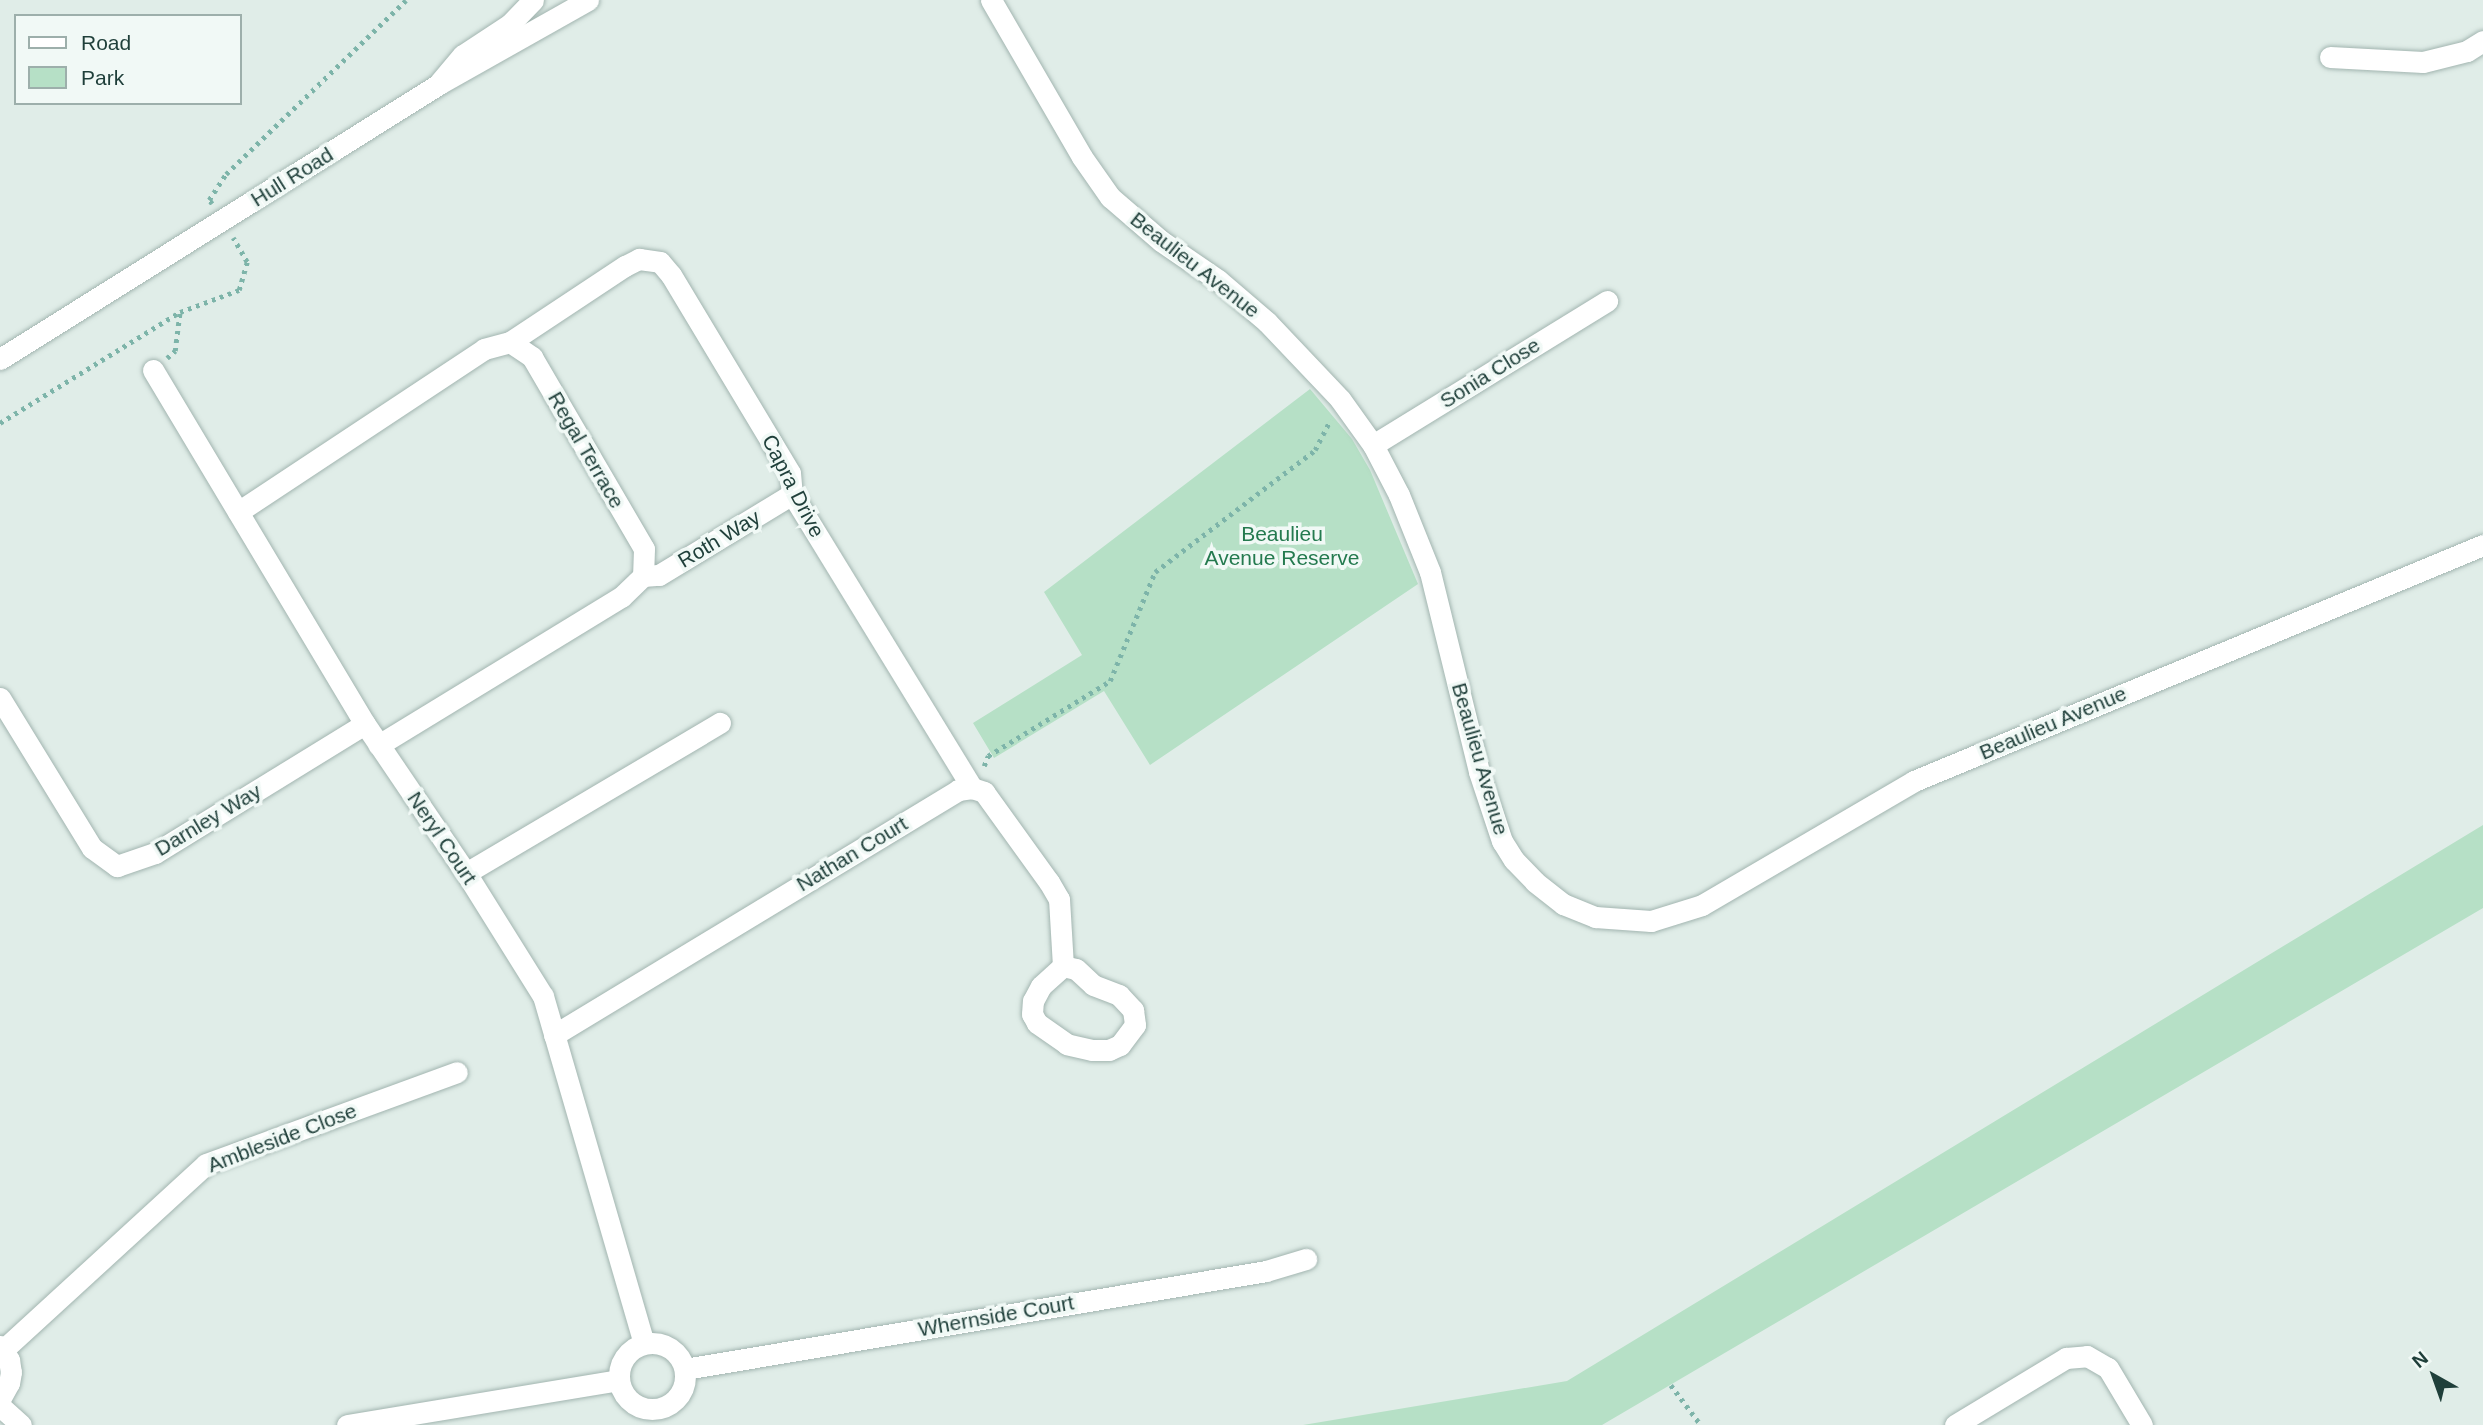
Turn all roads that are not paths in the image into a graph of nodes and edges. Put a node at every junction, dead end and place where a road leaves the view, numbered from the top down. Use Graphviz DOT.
graph roads {
  1 [pos="533,0"];
  2 [pos="587,0"];
  3 [pos="991,0"];
  4 [pos="2483,41"];
  5 [pos="2330,57"];
  6 [pos="439,84"];
  7 [pos="1607,301"];
  8 [pos="510,342"];
  9 [pos="0,359"];
  10 [pos="153,370"];
  11 [pos="1374,445"];
  12 [pos="792,494"];
  13 [pos="238,512"];
  14 [pos="2483,545"];
  15 [pos="643,576"];
  16 [pos="0,698"];
  17 [pos="720,723"];
  18 [pos="365,724"];
  19 [pos="379,745"];
  20 [pos="972,788"];
  21 [pos="466,873"];
  22 [pos="1063,966"];
  23 [pos="554,1035"];
  24 [pos="457,1072"];
  25 [pos="1306,1259"];
  26 [pos="644,1343"];
  27 [pos="2,1348"];
  28 [pos="685,1369"];
  29 [pos="618,1380"];
  30 [pos="0,1399"];
  31 [pos="0,1406"];
  32 [pos="671,1416"];
  33 [pos="21,1425"];
  34 [pos="347,1425"];
  35 [pos="1955,1425"];
  36 [pos="2142,1425"];
  1 -- 6 [label="street"];
  2 -- 6 [label="street, Hull Road"];
  3 -- 11 [label="street, Beaulieu Avenue"];
  4 -- 5 [label="street"];
  6 -- 9 [label="street, Hull Road"];
  7 -- 11 [label="street, Sonia Close"];
  8 -- 12 [label="street, Capra Drive"];
  8 -- 13 [label="street"];
  8 -- 15 [label="street, Regal Terrace"];
  10 -- 13 [label="street, Neryl Court"];
  11 -- 14 [label="street, Beaulieu Avenue"];
  12 -- 15 [label="street, Roth Way"];
  12 -- 20 [label="street, Capra Drive"];
  13 -- 18 [label="street, Neryl Court"];
  15 -- 19 [label="street"];
  16 -- 18 [label="street, Darnley Way"];
  17 -- 21 [label="street"];
  18 -- 19 [label="street, Neryl Court"];
  19 -- 21 [label="street, Neryl Court"];
  20 -- 22 [label="street"];
  20 -- 23 [label="street, Nathan Court"];
  21 -- 23 [label="street, Neryl Court"];
  22 -- 22 [label="street"];
  23 -- 26 [label="street, Neryl Court"];
  24 -- 27 [label="street, Ambleside Close"];
  25 -- 28 [label="street, Whernside Court"];
  26 -- 28 [label="street"];
  26 -- 29 [label="street"];
  27 -- 30 [label="street"];
  28 -- 32 [label="street"];
  29 -- 32 [label="street"];
  29 -- 34 [label="street"];
  31 -- 33 [label="street"];
  35 -- 36 [label="street"];
}
